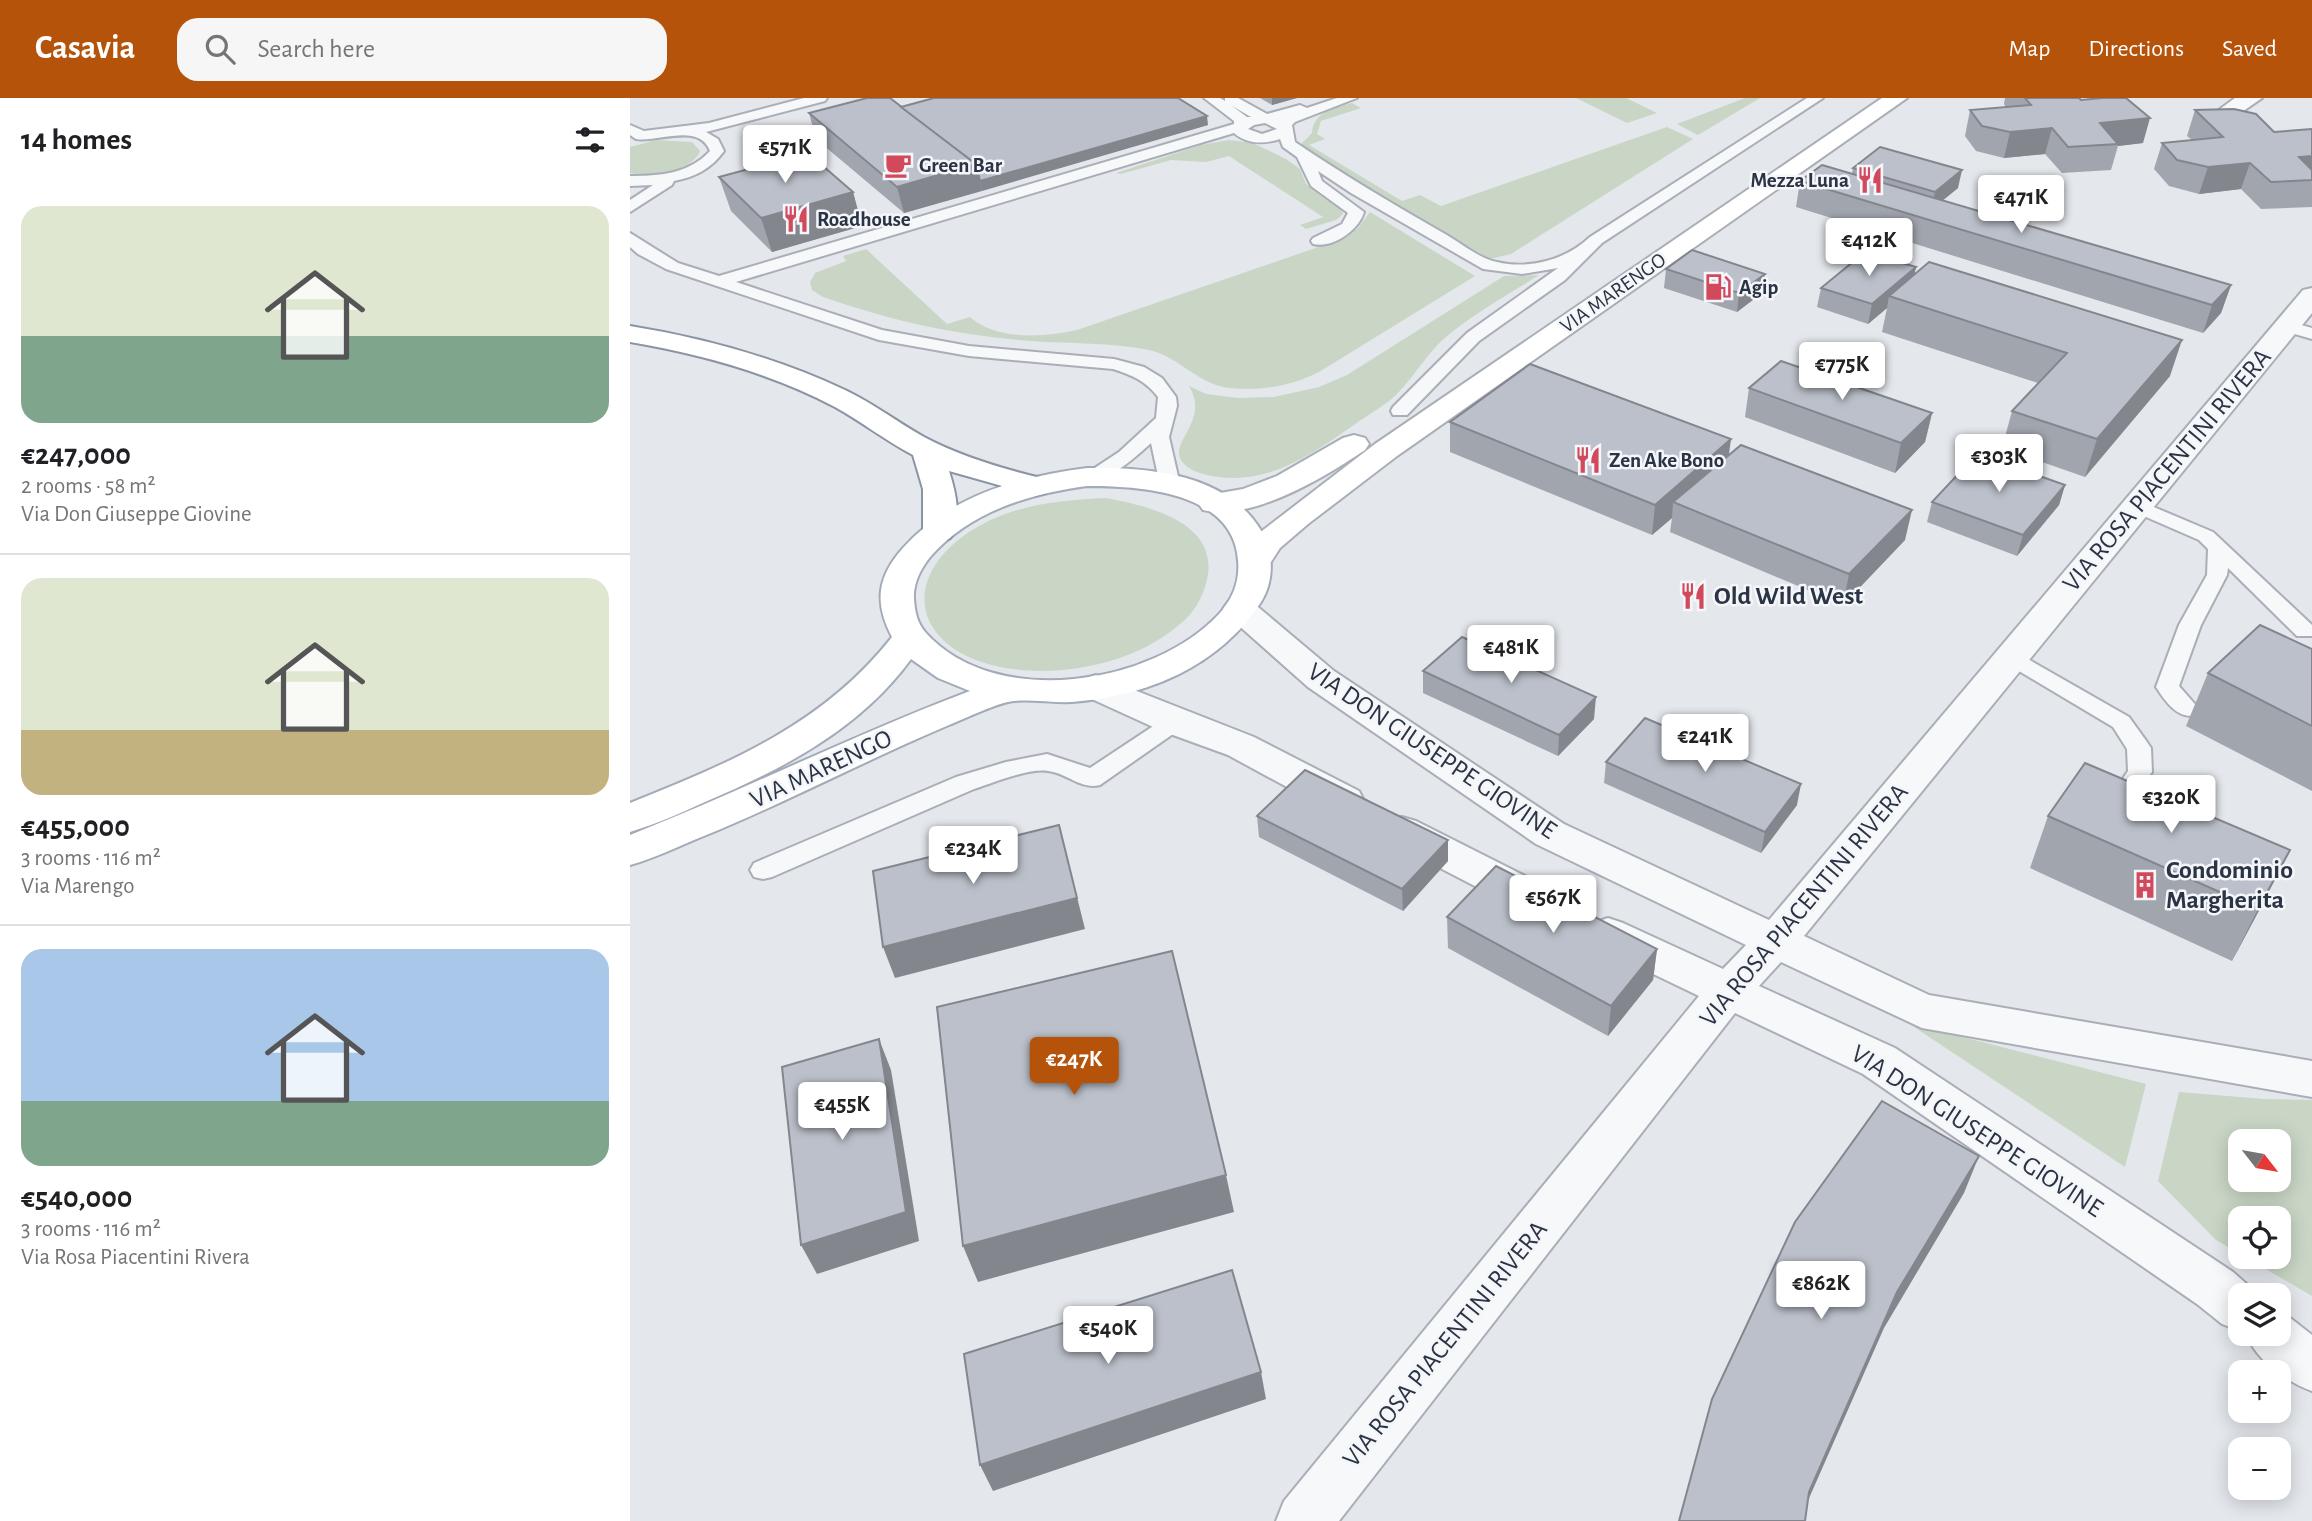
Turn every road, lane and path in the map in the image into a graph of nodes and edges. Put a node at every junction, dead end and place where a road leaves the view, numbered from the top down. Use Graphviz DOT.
graph roads {
  1 [pos="820,98"];
  2 [pos="836,98"];
  3 [pos="1211,98"];
  4 [pos="1227,98"];
  5 [pos="1337,98"];
  6 [pos="1349,98"];
  7 [pos="1816,98"];
  8 [pos="1858,98"];
  9 [pos="1896,98"];
  10 [pos="2251,98"];
  11 [pos="2231,109"];
  12 [pos="1265,119"];
  13 [pos="1241,126"];
  14 [pos="1285,127"];
  15 [pos="634,135"];
  16 [pos="1255,138"];
  17 [pos="1292,148"];
  18 [pos="717,151"];
  19 [pos="1100,171"];
  20 [pos="686,173"];
  21 [pos="630,181"];
  22 [pos="1730,183"];
  23 [pos="630,207"];
  24 [pos="890,233"];
  25 [pos="630,238"];
  26 [pos="1596,240"];
  27 [pos="1319,241"];
  28 [pos="1600,272"];
  29 [pos="717,282"];
  30 [pos="772,300"];
  31 [pos="2304,318"];
  32 [pos="630,334"];
  33 [pos="1400,411"];
  34 [pos="1162,422"];
  35 [pos="926,450"];
  36 [pos="1091,477"];
  37 [pos="1170,485"];
  38 [pos="1034,486"];
  39 [pos="1214,503"];
  40 [pos="2137,506"];
  41 [pos="939,531"];
  42 [pos="2218,548"];
  43 [pos="1255,561"];
  44 [pos="1240,609"];
  45 [pos="2305,631"];
  46 [pos="909,638"];
  47 [pos="2012,657"];
  48 [pos="1096,687"];
  49 [pos="1012,689"];
  50 [pos="2188,710"];
  51 [pos="1175,722"];
  52 [pos="630,818"];
  53 [pos="2104,824"];
  54 [pos="630,851"];
  55 [pos="763,870"];
  56 [pos="1776,941"];
  57 [pos="1728,991"];
  58 [pos="2312,1079"];
  59 [pos="2228,1298"];
  60 [pos="2287,1346"];
  61 [pos="2312,1367"];
  62 [pos="1304,1521"];
  1 -- 15 [label="lane"];
  2 -- 18 [label="lane"];
  3 -- 13 [label="lane"];
  4 -- 12 [label="lane"];
  5 -- 12 [label="lane"];
  6 -- 14 [label="lane"];
  7 -- 26 [label="lane"];
  8 -- 22 [label="main road"];
  9 -- 43 [label="main road, VIA MARENGO"];
  10 -- 11 [label="street"];
  12 -- 13 [label="lane"];
  12 -- 14 [label="lane"];
  13 -- 16 [label="lane"];
  13 -- 19 [label="lane"];
  14 -- 16 [label="lane"];
  14 -- 17 [label="lane"];
  15 -- 18 [label="lane"];
  16 -- 19 [label="lane"];
  17 -- 26 [label="lane"];
  17 -- 27 [label="lane"];
  18 -- 20 [label="lane"];
  19 -- 24 [label="lane"];
  20 -- 21 [label="lane"];
  20 -- 23 [label="lane"];
  24 -- 29 [label="lane"];
  24 -- 30 [label="lane"];
  25 -- 29 [label="lane"];
  26 -- 33 [label="lane"];
  28 -- 33 [label="main road"];
  29 -- 30 [label="lane"];
  30 -- 34 [label="lane"];
  31 -- 40 [label="street, VIA ROSA PIACENTINI RIVERA"];
  32 -- 35 [label="main road"];
  33 -- 39 [label="main road"];
  34 -- 36 [label="lane"];
  34 -- 37 [label="lane"];
  35 -- 38 [label="main road"];
  35 -- 41 [label="main road"];
  36 -- 37 [label="main road"];
  36 -- 38 [label="main road"];
  37 -- 39 [label="main road"];
  38 -- 41 [label="main road"];
  39 -- 43 [label="main road"];
  40 -- 42 [label="lane"];
  40 -- 47 [label="street, VIA ROSA PIACENTINI RIVERA"];
  41 -- 46 [label="main road"];
  42 -- 45 [label="lane"];
  42 -- 50 [label="lane"];
  43 -- 44 [label="main road"];
  44 -- 48 [label="main road"];
  44 -- 56 [label="street, VIA DON GIUSEPPE GIOVINE"];
  46 -- 49 [label="main road"];
  46 -- 52 [label="main road, VIA MARENGO"];
  47 -- 53 [label="lane"];
  47 -- 56 [label="street, VIA ROSA PIACENTINI RIVERA"];
  48 -- 49 [label="main road"];
  48 -- 51 [label="street, VIA DON GIUSEPPE GIOVINE"];
  49 -- 54 [label="main road, VIA MARENGO"];
  51 -- 55 [label="lane"];
  51 -- 57 [label="street, VIA DON GIUSEPPE GIOVINE"];
  56 -- 57 [label="street, VIA ROSA PIACENTINI RIVERA"];
  56 -- 58 [label="street, VIA DON GIUSEPPE GIOVINE"];
  57 -- 59 [label="street, VIA DON GIUSEPPE GIOVINE"];
  57 -- 62 [label="street, VIA ROSA PIACENTINI RIVERA"];
  60 -- 61 [label="street"];
}
